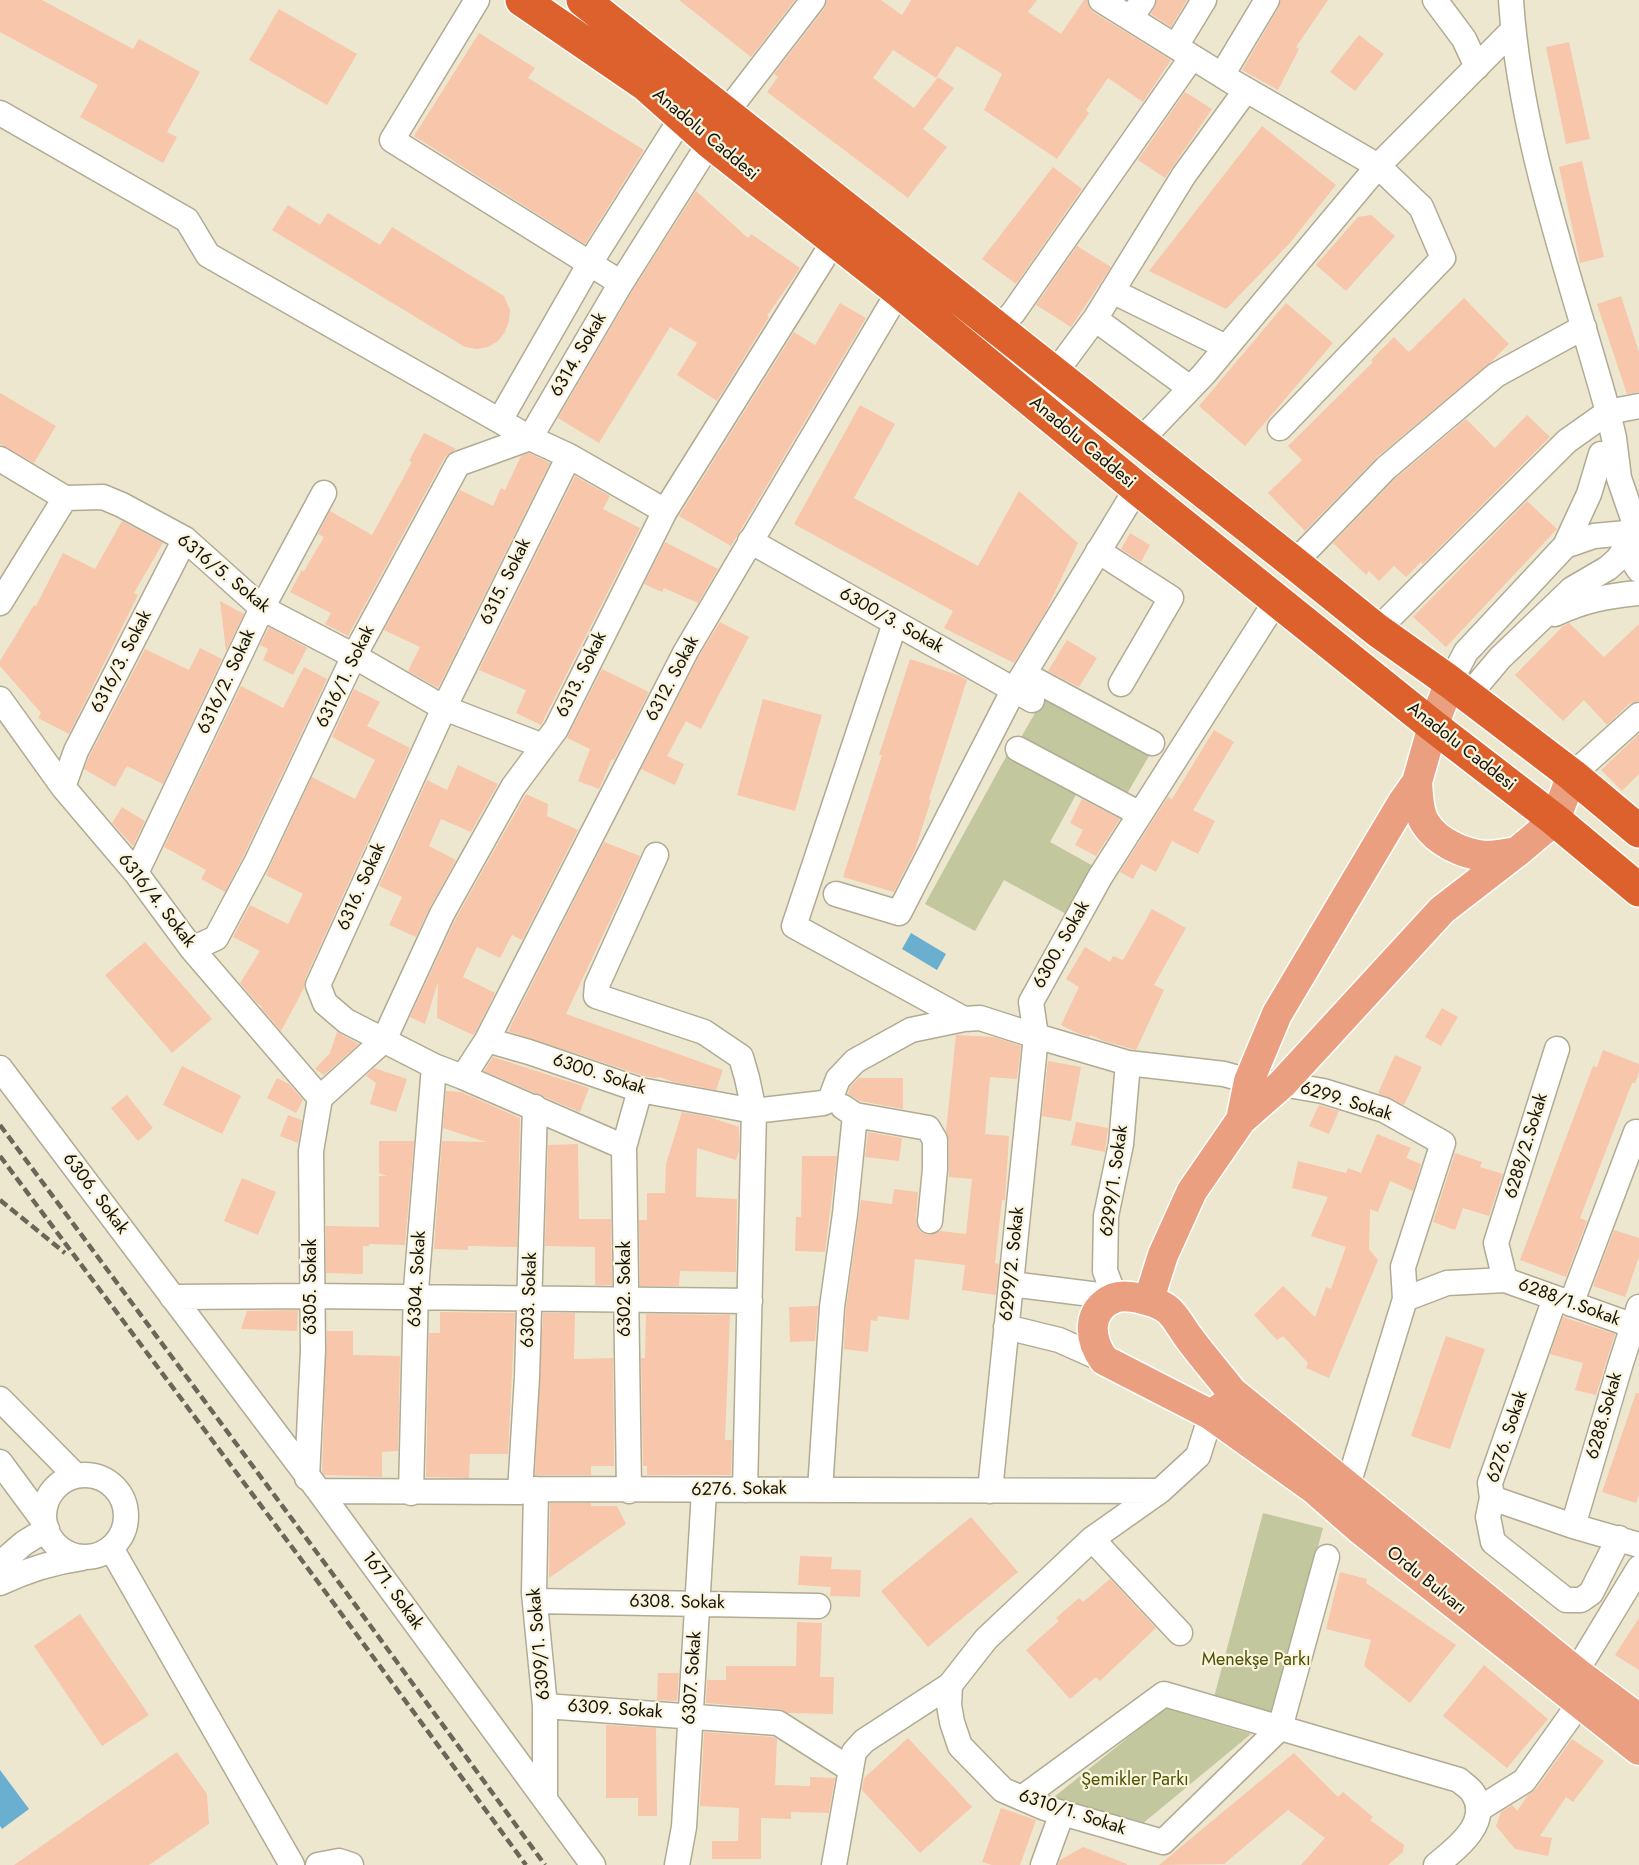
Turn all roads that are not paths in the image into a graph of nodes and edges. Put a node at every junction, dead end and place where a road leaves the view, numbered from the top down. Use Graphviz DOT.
graph roads {
  1 [pos="477,0"];
  2 [pos="522,0"];
  3 [pos="583,0"];
  4 [pos="813,0"];
  5 [pos="1101,0"];
  6 [pos="1204,0"];
  7 [pos="1435,0"];
  8 [pos="1511,0"];
  9 [pos="1260,2"];
  10 [pos="1137,9"];
  11 [pos="1513,30"];
  12 [pos="1184,52"];
  13 [pos="1477,67"];
  14 [pos="1222,75"];
  15 [pos="1246,90"];
  16 [pos="0,112"];
  17 [pos="726,113"];
  18 [pos="682,117"];
  19 [pos="710,142"];
  20 [pos="1378,166"];
  21 [pos="834,241"];
  22 [pos="590,263"];
  23 [pos="621,283"];
  24 [pos="899,291"];
  25 [pos="1112,291"];
  26 [pos="1095,319"];
  27 [pos="1584,327"];
  28 [pos="998,329"];
  29 [pos="1226,347"];
  30 [pos="1055,374"];
  31 [pos="1190,388"];
  32 [pos="1639,406"];
  33 [pos="1609,418"];
  34 [pos="500,420"];
  35 [pos="1280,428"];
  36 [pos="530,438"];
  37 [pos="1140,441"];
  38 [pos="1601,454"];
  39 [pos="568,456"];
  40 [pos="0,459"];
  41 [pos="1137,488"];
  42 [pos="324,494"];
  43 [pos="65,498"];
  44 [pos="665,511"];
  45 [pos="1630,538"];
  46 [pos="185,539"];
  47 [pos="750,541"];
  48 [pos="1565,546"];
  49 [pos="1098,551"];
  50 [pos="1294,562"];
  51 [pos="1639,570"];
  52 [pos="1639,593"];
  53 [pos="1276,601"];
  54 [pos="0,603"];
  55 [pos="262,608"];
  56 [pos="1537,622"];
  57 [pos="895,623"];
  58 [pos="1377,630"];
  59 [pos="354,656"];
  60 [pos="1121,684"];
  61 [pos="1024,688"];
  62 [pos="1459,689"];
  63 [pos="0,699"];
  64 [pos="444,708"];
  65 [pos="1639,715"];
  66 [pos="1433,726"];
  67 [pos="1152,743"];
  68 [pos="543,746"];
  69 [pos="1018,749"];
  70 [pos="1572,775"];
  71 [pos="1417,782"];
  72 [pos="63,787"];
  73 [pos="1140,814"];
  74 [pos="1555,820"];
  75 [pos="1639,831"];
  76 [pos="1517,852"];
  77 [pos="656,855"];
  78 [pos="136,873"];
  79 [pos="1639,890"];
  80 [pos="836,894"];
  81 [pos="192,949"];
  82 [pos="964,1019"];
  83 [pos="1036,1036"];
  84 [pos="384,1040"];
  85 [pos="487,1040"];
  86 [pos="1557,1049"];
  87 [pos="1128,1063"];
  88 [pos="434,1066"];
  89 [pos="0,1068"];
  90 [pos="463,1077"];
  91 [pos="1249,1080"];
  92 [pos="1282,1084"];
  93 [pos="640,1090"];
  94 [pos="320,1098"];
  95 [pos="830,1100"];
  96 [pos="535,1107"];
  97 [pos="754,1111"];
  98 [pos="855,1115"];
  99 [pos="1241,1120"];
  100 [pos="1636,1132"];
  101 [pos="624,1147"];
  102 [pos="930,1221"];
  103 [pos="1496,1243"];
  104 [pos="1505,1280"];
  105 [pos="1011,1284"];
  106 [pos="313,1296"];
  107 [pos="172,1297"];
  108 [pos="1115,1297"];
  109 [pos="416,1298"];
  110 [pos="530,1299"];
  111 [pos="1149,1299"];
  112 [pos="1406,1299"];
  113 [pos="625,1300"];
  114 [pos="750,1301"];
  115 [pos="1563,1301"];
  116 [pos="1637,1317"];
  117 [pos="189,1320"];
  118 [pos="1006,1328"];
  119 [pos="1104,1360"];
  120 [pos="1232,1392"];
  121 [pos="0,1400"];
  122 [pos="1211,1415"];
  123 [pos="0,1462"];
  124 [pos="75,1475"];
  125 [pos="313,1484"];
  126 [pos="1348,1485"];
  127 [pos="745,1490"];
  128 [pos="820,1490"];
  129 [pos="528,1491"];
  130 [pos="629,1491"];
  131 [pos="704,1491"];
  132 [pos="990,1491"];
  133 [pos="1160,1491"];
  134 [pos="411,1493"];
  135 [pos="1492,1498"];
  136 [pos="46,1526"];
  137 [pos="1573,1526"];
  138 [pos="1092,1539"];
  139 [pos="1629,1541"];
  140 [pos="111,1548"];
  141 [pos="82,1557"];
  142 [pos="1327,1557"];
  143 [pos="0,1564"];
  144 [pos="1639,1568"];
  145 [pos="0,1583"];
  146 [pos="535,1601"];
  147 [pos="698,1602"];
  148 [pos="819,1606"];
  149 [pos="1180,1633"];
  150 [pos="1576,1672"];
  151 [pos="950,1685"];
  152 [pos="1579,1704"];
  153 [pos="545,1706"];
  154 [pos="691,1716"];
  155 [pos="1639,1719"];
  156 [pos="1280,1728"];
  157 [pos="1639,1750"];
  158 [pos="850,1769"];
  159 [pos="545,1798"];
  160 [pos="1022,1798"];
  161 [pos="1479,1809"];
  162 [pos="1062,1813"];
  163 [pos="292,1865"];
  164 [pos="318,1865"];
  165 [pos="351,1865"];
  166 [pos="593,1865"];
  167 [pos="677,1865"];
  168 [pos="834,1865"];
  169 [pos="1043,1865"];
  170 [pos="1436,1865"];
  1 -- 22 [label="street"];
  2 -- 18 [label="highway, Anadolu Caddesi"];
  3 -- 17 [label="highway, Anadolu Caddesi"];
  4 -- 17 [label="street"];
  5 -- 10 [label="street"];
  6 -- 12 [label="street"];
  7 -- 13 [label="street"];
  8 -- 11 [label="street"];
  9 -- 14 [label="street"];
  10 -- 12 [label="street"];
  11 -- 13 [label="street"];
  11 -- 27 [label="street"];
  12 -- 14 [label="street"];
  12 -- 28 [label="street"];
  13 -- 20 [label="street"];
  14 -- 15 [label="street"];
  15 -- 20 [label="street"];
  15 -- 25 [label="street"];
  16 -- 34 [label="street"];
  17 -- 28 [label="highway, Anadolu Caddesi"];
  18 -- 19 [label="highway, Anadolu Caddesi"];
  18 -- 22 [label="street"];
  19 -- 21 [label="highway, Anadolu Caddesi"];
  19 -- 23 [label="street, 6314. Sokak"];
  20 -- 29 [label="street"];
  20 -- 35 [label="street"];
  21 -- 24 [label="highway, Anadolu Caddesi"];
  21 -- 44 [label="street, 6313. Sokak"];
  22 -- 23 [label="street"];
  22 -- 34 [label="street"];
  23 -- 36 [label="street, 6314. Sokak"];
  24 -- 41 [label="highway, Anadolu Caddesi"];
  24 -- 47 [label="street, 6312. Sokak"];
  25 -- 26 [label="street"];
  25 -- 29 [label="street"];
  26 -- 30 [label="street"];
  26 -- 31 [label="street"];
  27 -- 33 [label="street"];
  27 -- 50 [label="street"];
  28 -- 30 [label="highway, Anadolu Caddesi"];
  29 -- 31 [label="street"];
  30 -- 37 [label="highway, Anadolu Caddesi"];
  31 -- 37 [label="street"];
  32 -- 33 [label="street"];
  33 -- 38 [label="street"];
  33 -- 45 [label="street"];
  33 -- 58 [label="street"];
  34 -- 36 [label="street"];
  36 -- 39 [label="street"];
  36 -- 59 [label="street, 6316/1. Sokak"];
  37 -- 50 [label="highway, Anadolu Caddesi"];
  38 -- 45 [label="street"];
  38 -- 48 [label="street"];
  39 -- 44 [label="street"];
  39 -- 64 [label="street, 6315. Sokak"];
  40 -- 43 [label="street"];
  41 -- 49 [label="street"];
  41 -- 53 [label="highway, Anadolu Caddesi"];
  42 -- 55 [label="street, 6316/2. Sokak"];
  43 -- 46 [label="street, 6316/5. Sokak"];
  43 -- 54 [label="street"];
  44 -- 68 [label="street, 6313. Sokak"];
  45 -- 48 [label="street"];
  45 -- 51 [label="street"];
  45 -- 56 [label="street"];
  46 -- 55 [label="street, 6316/5. Sokak"];
  46 -- 72 [label="street, 6316/3. Sokak"];
  47 -- 57 [label="street, 6300/3. Sokak"];
  47 -- 85 [label="street, 6312. Sokak"];
  48 -- 62 [label="street"];
  49 -- 60 [label="street"];
  49 -- 61 [label="street"];
  50 -- 58 [label="highway, Anadolu Caddesi"];
  52 -- 56 [label="street"];
  53 -- 66 [label="highway, Anadolu Caddesi"];
  53 -- 73 [label="street, 6300. Sokak"];
  55 -- 59 [label="street, 6316/5. Sokak"];
  55 -- 78 [label="street, 6316/2. Sokak"];
  56 -- 62 [label="street"];
  57 -- 61 [label="street, 6300/3. Sokak"];
  57 -- 82 [label="street"];
  58 -- 62 [label="highway, Anadolu Caddesi"];
  59 -- 64 [label="street, 6316/5. Sokak"];
  59 -- 81 [label="street, 6316/1. Sokak"];
  61 -- 67 [label="street, 6300/3. Sokak"];
  61 -- 80 [label="street"];
  62 -- 66 [label="main road"];
  62 -- 70 [label="highway, Anadolu Caddesi"];
  63 -- 72 [label="street, 6316/4. Sokak"];
  64 -- 68 [label="street, 6316/5. Sokak"];
  64 -- 84 [label="street, 6316. Sokak"];
  65 -- 70 [label="street"];
  66 -- 71 [label="main road"];
  66 -- 74 [label="highway, Anadolu Caddesi"];
  68 -- 84 [label="street, 6313. Sokak"];
  69 -- 73 [label="street"];
  70 -- 74 [label="main road"];
  70 -- 75 [label="highway, Anadolu Caddesi"];
  71 -- 76 [label="main road"];
  71 -- 91 [label="main road"];
  72 -- 78 [label="street, 6316/4. Sokak"];
  73 -- 83 [label="street, 6300. Sokak"];
  74 -- 76 [label="main road"];
  74 -- 79 [label="highway, Anadolu Caddesi"];
  76 -- 92 [label="main road"];
  77 -- 97 [label="street"];
  78 -- 81 [label="street, 6316/4. Sokak"];
  81 -- 94 [label="street, 6316/4. Sokak"];
  82 -- 83 [label="street"];
  82 -- 95 [label="street"];
  83 -- 87 [label="street, 6299. Sokak"];
  83 -- 105 [label="street, 6299/2. Sokak"];
  84 -- 88 [label="street, 6316. Sokak"];
  84 -- 94 [label="street, 6313. Sokak"];
  85 -- 90 [label="street, 6312. Sokak"];
  85 -- 93 [label="street, 6300. Sokak"];
  86 -- 103 [label="street, 6288/2.Sokak"];
  87 -- 91 [label="street, 6299. Sokak"];
  87 -- 108 [label="street, 6299/1. Sokak"];
  88 -- 90 [label="street, 6316. Sokak"];
  88 -- 109 [label="street, 6304. Sokak"];
  89 -- 107 [label="street, 6306. Sokak"];
  90 -- 96 [label="street, 6316. Sokak"];
  91 -- 92 [label="street, 6299. Sokak"];
  91 -- 99 [label="main road"];
  92 -- 99 [label="main road"];
  92 -- 112 [label="street, 6299. Sokak"];
  93 -- 97 [label="street, 6300. Sokak"];
  93 -- 101 [label="street, 6302. Sokak"];
  94 -- 106 [label="street, 6305. Sokak"];
  95 -- 97 [label="street, 6300. Sokak"];
  95 -- 98 [label="street"];
  96 -- 101 [label="street, 6316. Sokak"];
  96 -- 110 [label="street, 6303. Sokak"];
  97 -- 114 [label="street"];
  98 -- 102 [label="street"];
  98 -- 128 [label="street"];
  99 -- 111 [label="main road"];
  100 -- 115 [label="street, 6276. Sokak"];
  101 -- 113 [label="street, 6302. Sokak"];
  103 -- 104 [label="street, 6288/1.Sokak"];
  104 -- 112 [label="street"];
  104 -- 115 [label="street, 6288/1.Sokak"];
  105 -- 108 [label="street"];
  105 -- 118 [label="street, 6299/2. Sokak"];
  106 -- 107 [label="street"];
  106 -- 109 [label="street"];
  106 -- 125 [label="street, 6305. Sokak"];
  107 -- 117 [label="street, 6306. Sokak"];
  108 -- 111 [label="main road"];
  108 -- 119 [label="main road"];
  109 -- 110 [label="street"];
  109 -- 134 [label="street, 6304. Sokak"];
  110 -- 113 [label="street"];
  110 -- 129 [label="street, 6303. Sokak"];
  111 -- 120 [label="main road, Ordu Bulvarı"];
  112 -- 126 [label="street, 6299. Sokak"];
  113 -- 114 [label="street"];
  113 -- 130 [label="street, 6302. Sokak"];
  114 -- 127 [label="street"];
  115 -- 116 [label="street, 6288/1.Sokak"];
  115 -- 135 [label="street, 6276. Sokak"];
  116 -- 137 [label="street, 6288.Sokak"];
  117 -- 125 [label="street, 1671. Sokak"];
  118 -- 119 [label="street, Ordu Bulvarı"];
  118 -- 132 [label="street, 6299/2. Sokak"];
  119 -- 122 [label="main road, Ordu Bulvarı"];
  120 -- 122 [label="main road"];
  120 -- 126 [label="main road, Ordu Bulvarı"];
  121 -- 124 [label="street"];
  122 -- 133 [label="street"];
  122 -- 152 [label="main road, Ordu Bulvarı"];
  123 -- 136 [label="street"];
  124 -- 136 [label="street"];
  124 -- 140 [label="street"];
  125 -- 134 [label="street, 6276. Sokak"];
  125 -- 159 [label="street, 1671. Sokak"];
  126 -- 150 [label="main road, Ordu Bulvarı"];
  127 -- 128 [label="street, 6276. Sokak"];
  127 -- 131 [label="street, 6276. Sokak"];
  128 -- 132 [label="street, 6276. Sokak"];
  129 -- 130 [label="street, 6276. Sokak"];
  129 -- 134 [label="street, 6276. Sokak"];
  129 -- 146 [label="street, 6309/1. Sokak"];
  130 -- 131 [label="street, 6276. Sokak"];
  131 -- 147 [label="street, 6307. Sokak"];
  132 -- 133 [label="street, 6276. Sokak"];
  133 -- 138 [label="street"];
  135 -- 137 [label="street, 6276. Sokak"];
  135 -- 139 [label="street"];
  136 -- 141 [label="street"];
  136 -- 143 [label="street"];
  137 -- 139 [label="street, 6276. Sokak"];
  138 -- 149 [label="street"];
  138 -- 151 [label="street"];
  140 -- 141 [label="street"];
  140 -- 163 [label="street"];
  141 -- 145 [label="street"];
  142 -- 156 [label="street"];
  144 -- 150 [label="street"];
  146 -- 147 [label="street, 6308. Sokak"];
  146 -- 153 [label="street, 6309/1. Sokak"];
  147 -- 148 [label="street, 6308. Sokak"];
  147 -- 154 [label="street, 6307. Sokak"];
  150 -- 155 [label="main road, Ordu Bulvarı"];
  151 -- 158 [label="street"];
  151 -- 160 [label="street, 6310/1. Sokak"];
  152 -- 157 [label="main road, Ordu Bulvarı"];
  152 -- 161 [label="street"];
  153 -- 154 [label="street, 6309. Sokak"];
  153 -- 159 [label="street, 6309/1. Sokak"];
  154 -- 158 [label="street, 6309. Sokak"];
  154 -- 167 [label="street, 6307. Sokak"];
  156 -- 160 [label="street"];
  156 -- 161 [label="street"];
  156 -- 162 [label="street, 6310/1. Sokak"];
  158 -- 168 [label="street"];
  159 -- 166 [label="street, 1671. Sokak"];
  160 -- 162 [label="street, 6310/1. Sokak"];
  161 -- 170 [label="street"];
  162 -- 169 [label="street"];
  164 -- 165 [label="street"];
}
